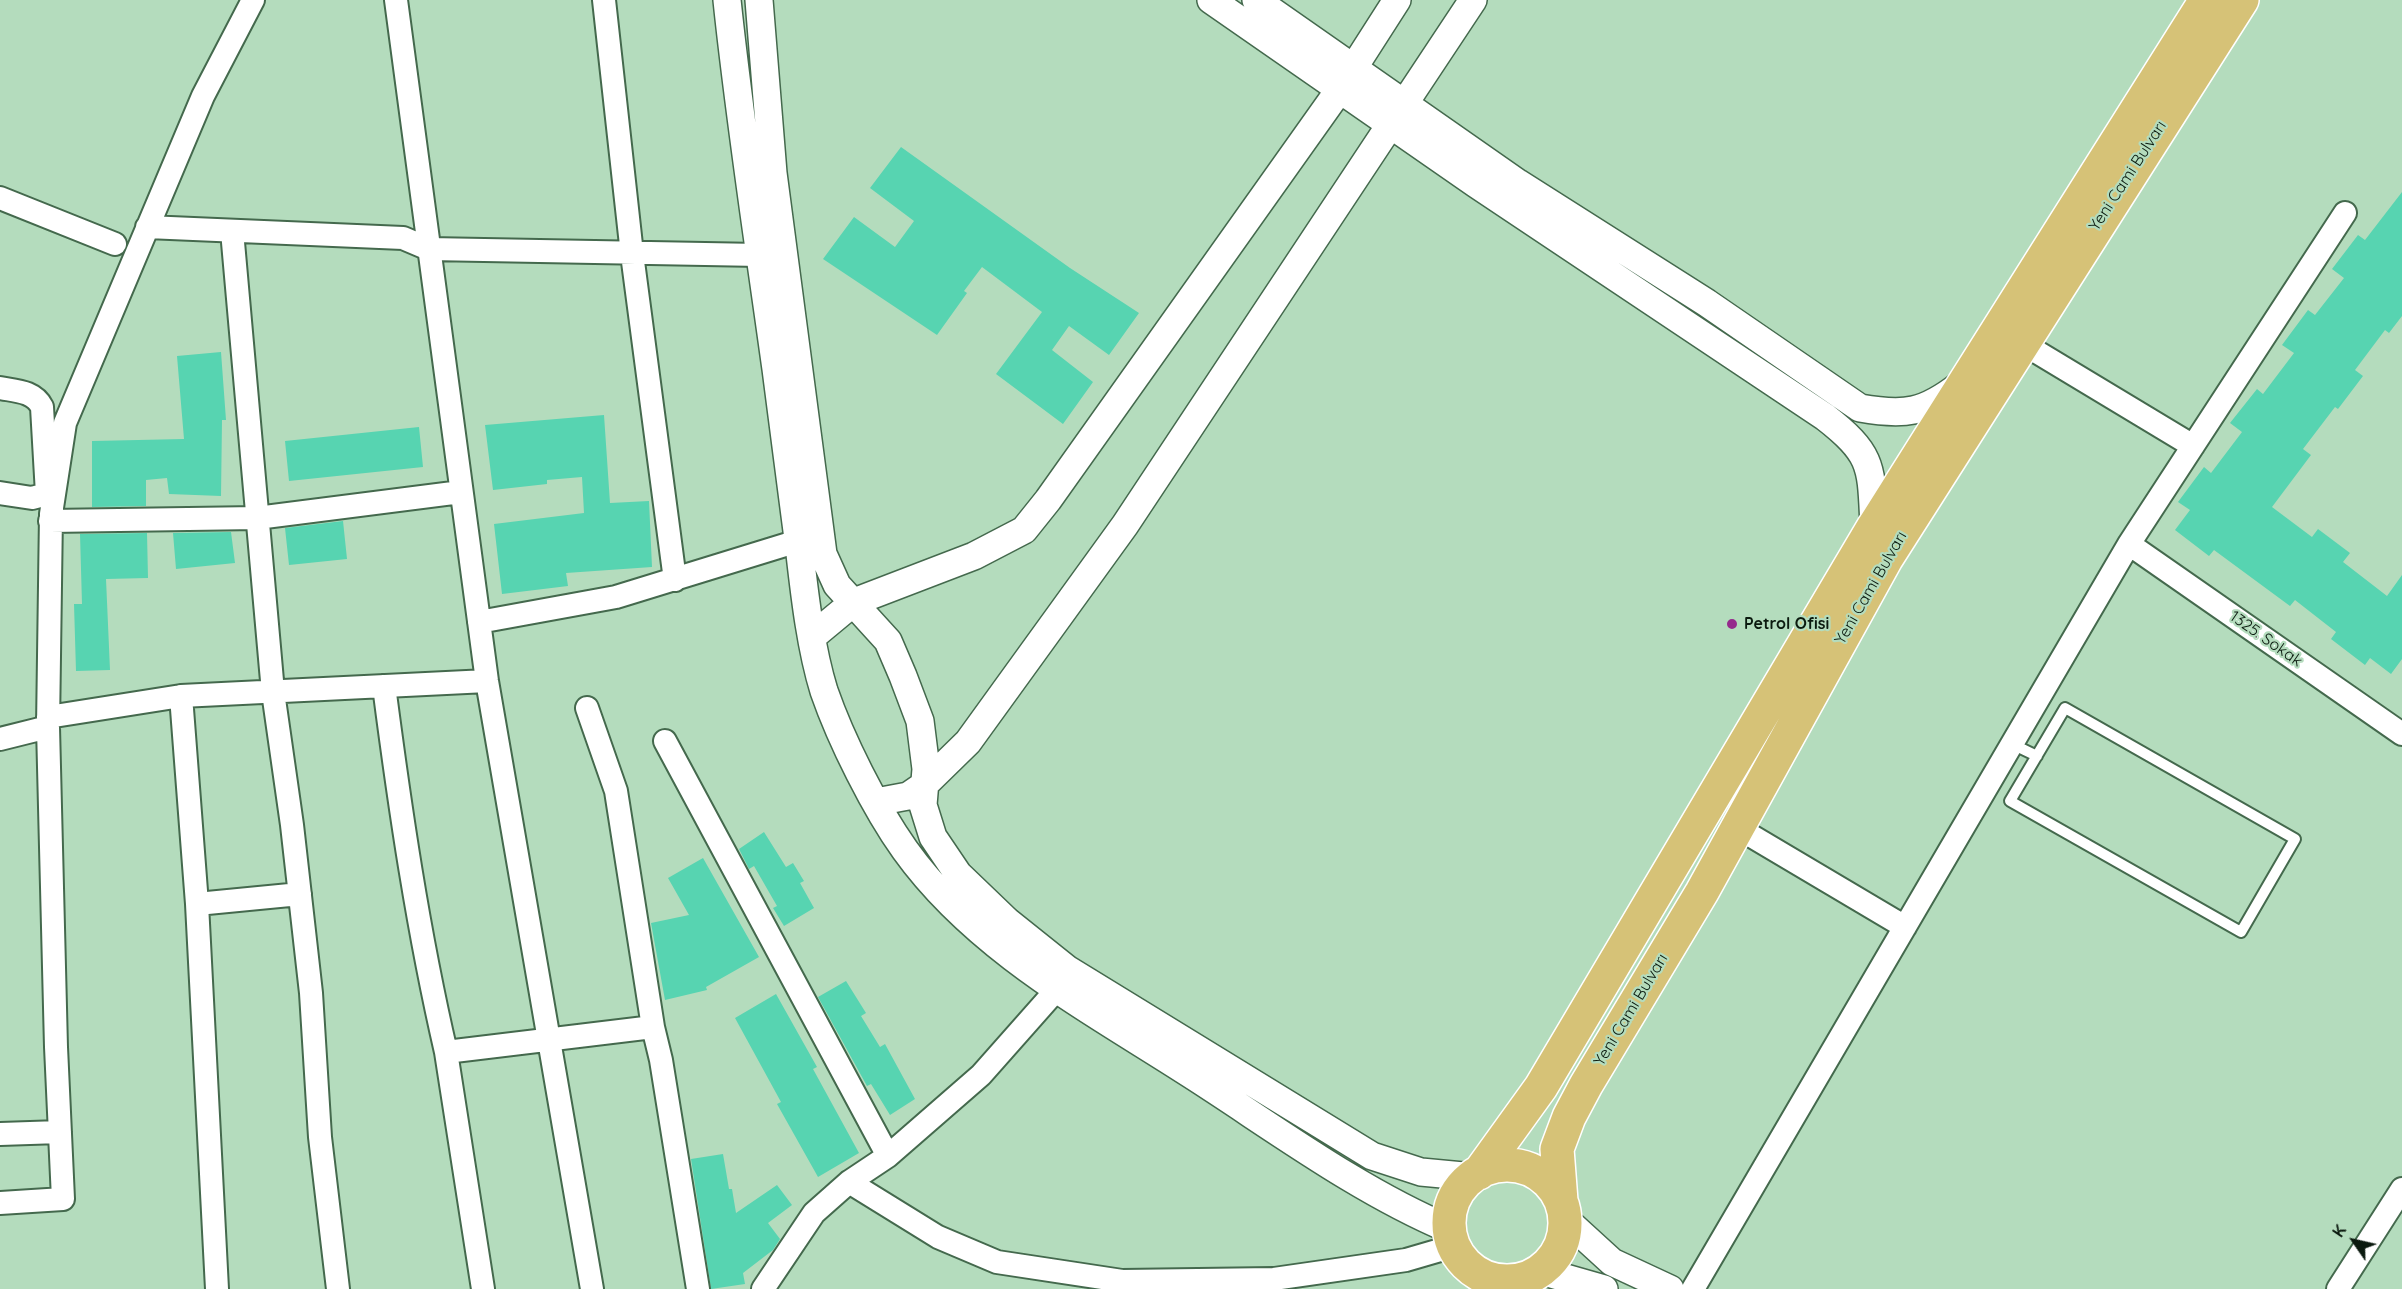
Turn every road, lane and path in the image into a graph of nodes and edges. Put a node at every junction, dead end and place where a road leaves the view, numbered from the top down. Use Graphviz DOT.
graph roads {
  1 [pos="252,0"];
  2 [pos="396,0"];
  3 [pos="604,0"];
  4 [pos="727,0"];
  5 [pos="759,0"];
  6 [pos="1211,0"];
  7 [pos="1256,0"];
  8 [pos="1397,0"];
  9 [pos="1473,0"];
  10 [pos="2206,0"];
  11 [pos="2242,0"];
  12 [pos="1346,78"];
  13 [pos="1397,114"];
  14 [pos="0,198"];
  15 [pos="2345,213"];
  16 [pos="147,227"];
  17 [pos="231,231"];
  18 [pos="115,244"];
  19 [pos="429,249"];
  20 [pos="632,254"];
  21 [pos="760,255"];
  22 [pos="2022,343"];
  23 [pos="1964,382"];
  24 [pos="0,388"];
  25 [pos="2193,446"];
  26 [pos="461,492"];
  27 [pos="0,493"];
  28 [pos="257,518"];
  29 [pos="50,521"];
  30 [pos="1874,526"];
  31 [pos="798,541"];
  32 [pos="2129,544"];
  33 [pos="675,580"];
  34 [pos="854,602"];
  35 [pos="479,622"];
  36 [pos="813,636"];
  37 [pos="487,681"];
  38 [pos="384,686"];
  39 [pos="273,692"];
  40 [pos="181,696"];
  41 [pos="587,708"];
  42 [pos="48,722"];
  43 [pos="2402,734"];
  44 [pos="0,738"];
  45 [pos="665,741"];
  46 [pos="2012,744"];
  47 [pos="2037,756"];
  48 [pos="924,785"];
  49 [pos="876,802"];
  50 [pos="1738,828"];
  51 [pos="300,894"];
  52 [pos="197,904"];
  53 [pos="1905,927"];
  54 [pos="1058,988"];
  55 [pos="653,1027"];
  56 [pos="548,1039"];
  57 [pos="446,1052"];
  58 [pos="60,1132"];
  59 [pos="0,1134"];
  60 [pos="888,1156"];
  61 [pos="1476,1175"];
  62 [pos="849,1182"];
  63 [pos="2402,1189"];
  64 [pos="0,1203"];
  65 [pos="1563,1210"];
  66 [pos="1454,1243"];
  67 [pos="1527,1280"];
  68 [pos="772,1287"];
  69 [pos="217,1289"];
  70 [pos="338,1289"];
  71 [pos="483,1289"];
  72 [pos="592,1289"];
  73 [pos="698,1289"];
  74 [pos="1457,1289"];
  75 [pos="1604,1289"];
  76 [pos="1670,1289"];
  77 [pos="1693,1289"];
  78 [pos="2338,1289"];
  1 -- 16 [label="street"];
  2 -- 19 [label="street"];
  3 -- 20 [label="street"];
  4 -- 21 [label="street"];
  5 -- 34 [label="street"];
  6 -- 12 [label="street"];
  7 -- 12 [label="street"];
  8 -- 12 [label="street"];
  9 -- 13 [label="street"];
  10 -- 23 [label="main road, Yeni Cami Bulvarı"];
  11 -- 22 [label="main road, Yeni Cami Bulvarı"];
  12 -- 13 [label="street"];
  12 -- 34 [label="street"];
  13 -- 23 [label="street"];
  13 -- 30 [label="street"];
  13 -- 48 [label="street"];
  14 -- 18 [label="street"];
  15 -- 25 [label="street"];
  16 -- 17 [label="street"];
  16 -- 29 [label="street"];
  17 -- 19 [label="street"];
  17 -- 28 [label="street"];
  19 -- 20 [label="street"];
  19 -- 26 [label="street"];
  20 -- 21 [label="street"];
  20 -- 33 [label="street"];
  21 -- 31 [label="street"];
  22 -- 25 [label="street"];
  22 -- 50 [label="main road, Yeni Cami Bulvarı"];
  23 -- 30 [label="main road, Yeni Cami Bulvarı"];
  24 -- 27 [label="street"];
  25 -- 32 [label="street"];
  26 -- 28 [label="street"];
  26 -- 35 [label="street"];
  28 -- 29 [label="street"];
  28 -- 39 [label="street"];
  29 -- 42 [label="street"];
  30 -- 61 [label="main road, Yeni Cami Bulvarı"];
  31 -- 33 [label="street"];
  31 -- 36 [label="street"];
  32 -- 43 [label="street, 1325. Sokak"];
  32 -- 46 [label="street"];
  33 -- 35 [label="street"];
  34 -- 36 [label="street"];
  34 -- 48 [label="street"];
  35 -- 37 [label="street"];
  36 -- 49 [label="street"];
  37 -- 38 [label="street"];
  37 -- 56 [label="street"];
  38 -- 39 [label="street"];
  38 -- 57 [label="street"];
  39 -- 40 [label="street"];
  39 -- 51 [label="street"];
  40 -- 42 [label="street"];
  40 -- 52 [label="street"];
  41 -- 55 [label="street"];
  42 -- 44 [label="street"];
  42 -- 58 [label="street"];
  45 -- 60 [label="street"];
  46 -- 47 [label="lane"];
  46 -- 53 [label="street"];
  47 -- 47 [label="lane"];
  48 -- 49 [label="street"];
  48 -- 61 [label="street"];
  49 -- 54 [label="street"];
  50 -- 53 [label="street"];
  50 -- 65 [label="main road, Yeni Cami Bulvarı"];
  51 -- 52 [label="street"];
  51 -- 70 [label="street"];
  52 -- 69 [label="street"];
  53 -- 77 [label="street"];
  54 -- 60 [label="street"];
  54 -- 66 [label="street"];
  55 -- 56 [label="street"];
  55 -- 73 [label="street"];
  56 -- 57 [label="street"];
  56 -- 72 [label="street"];
  57 -- 71 [label="street"];
  58 -- 59 [label="street"];
  58 -- 64 [label="street"];
  60 -- 62 [label="street"];
  61 -- 65 [label="main road"];
  61 -- 66 [label="main road"];
  62 -- 66 [label="street"];
  62 -- 68 [label="street"];
  63 -- 78 [label="street"];
  65 -- 67 [label="main road"];
  65 -- 76 [label="street"];
  66 -- 67 [label="main road"];
  66 -- 74 [label="main road"];
  67 -- 75 [label="street"];
}
